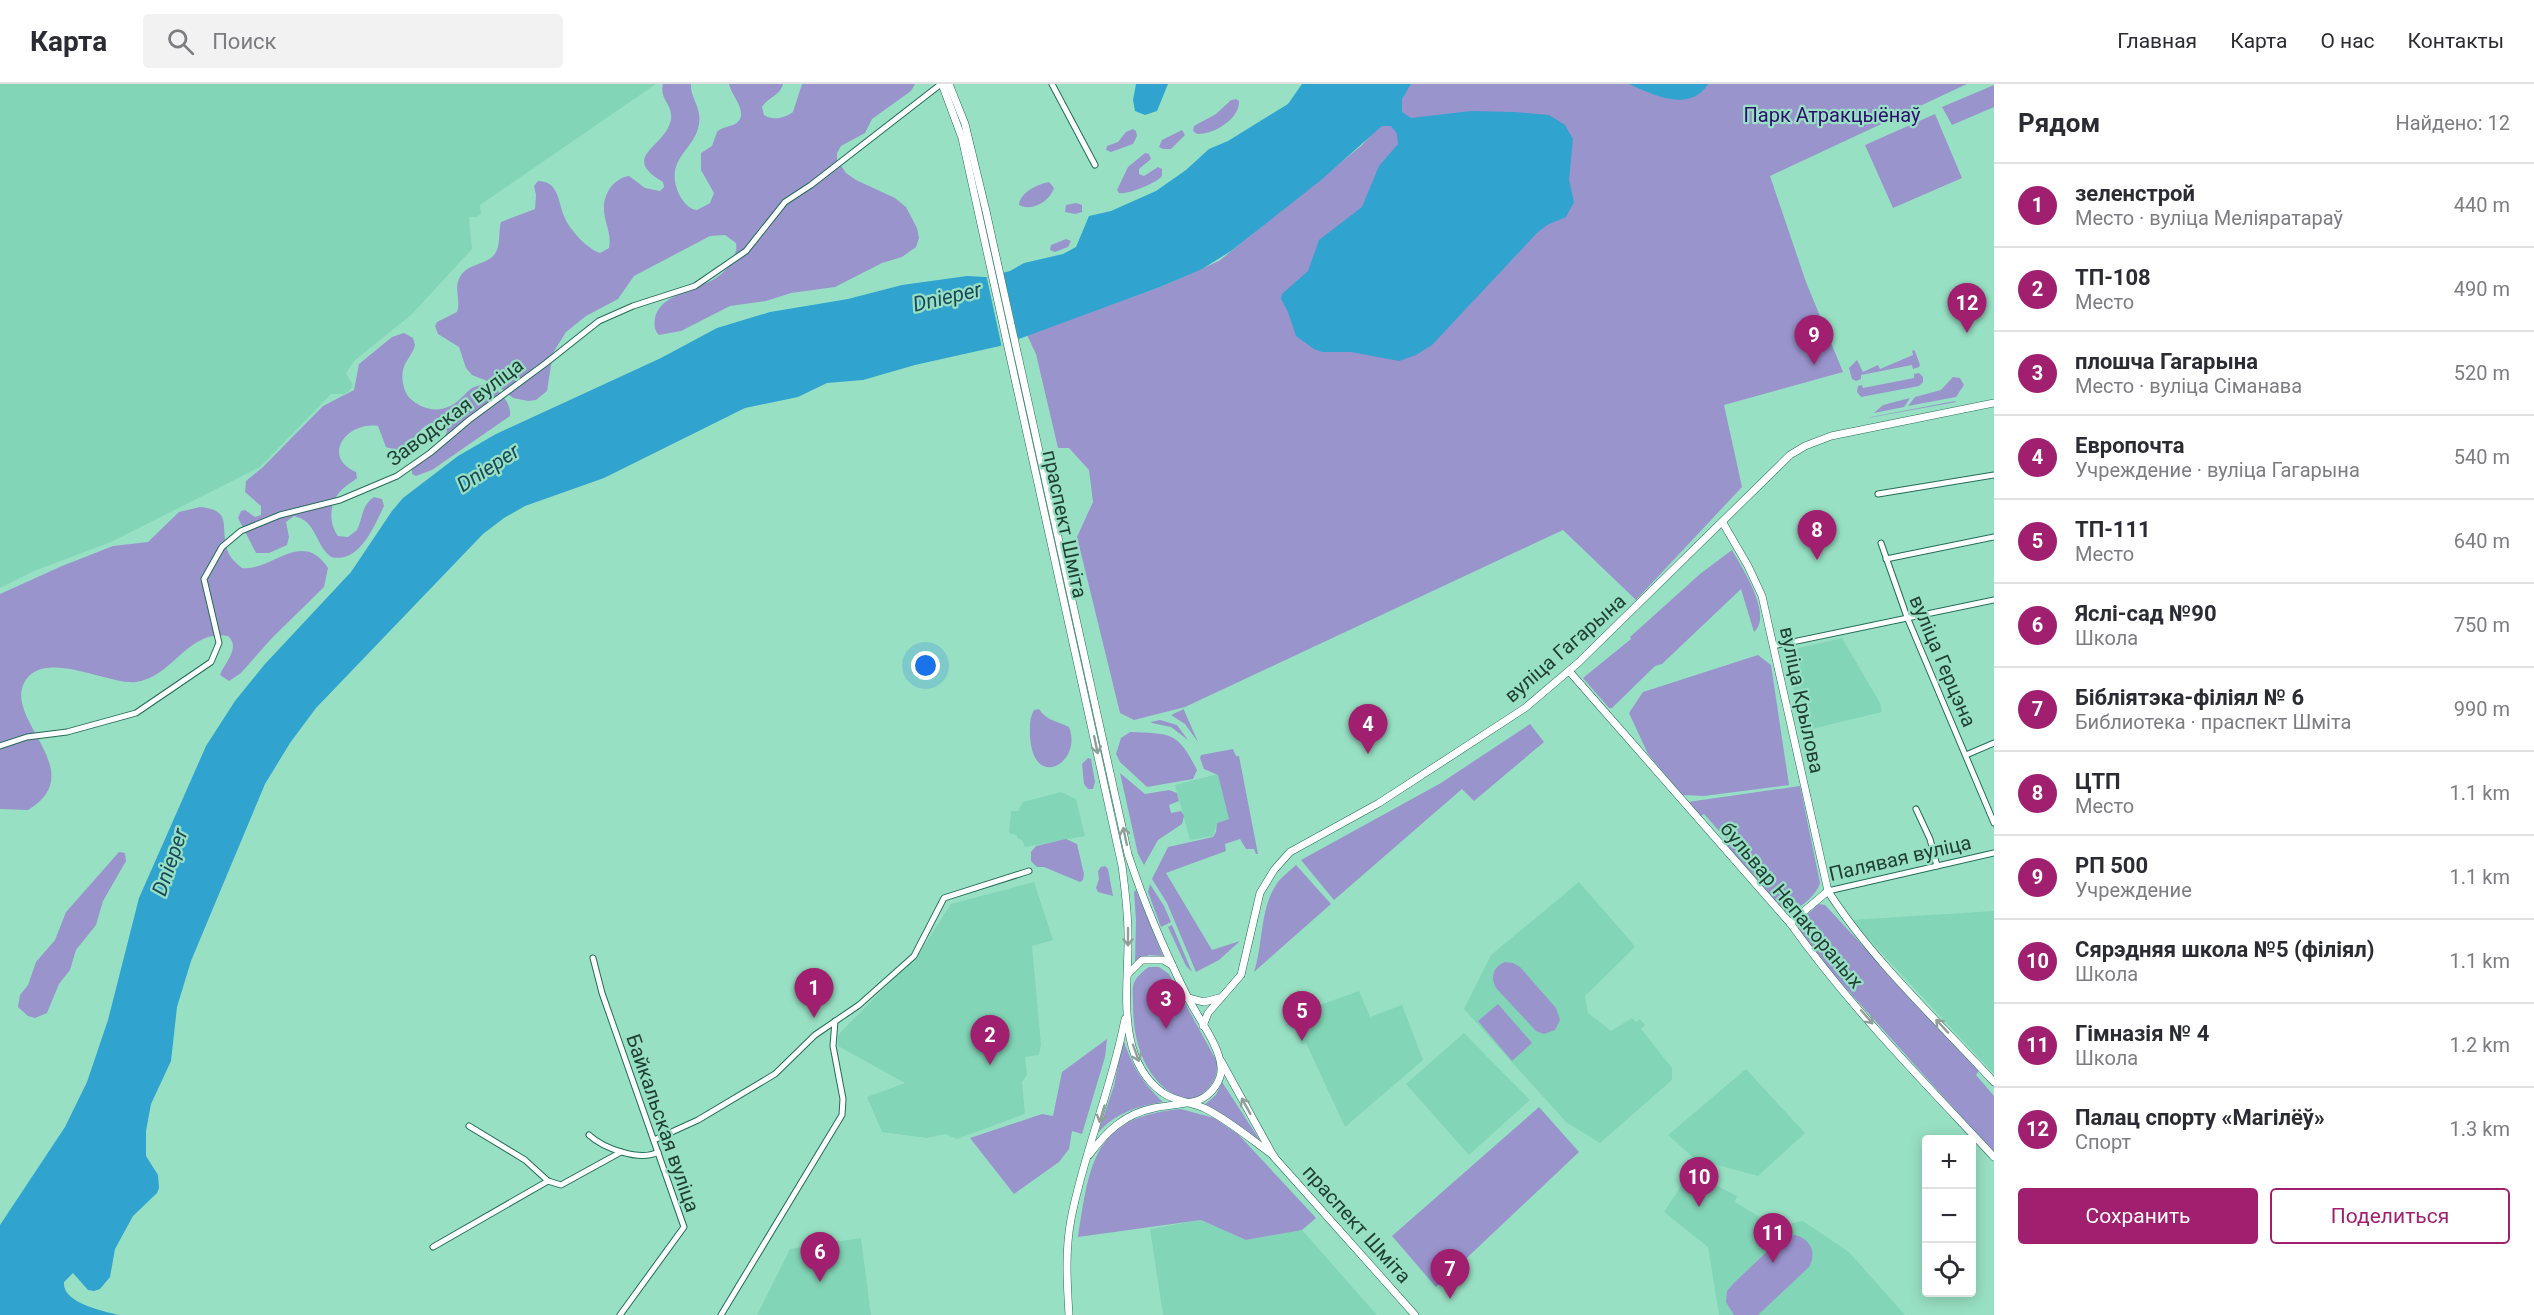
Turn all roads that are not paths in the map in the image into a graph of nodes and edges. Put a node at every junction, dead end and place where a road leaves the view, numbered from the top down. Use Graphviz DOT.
graph roads {
  1 [pos="942,84"];
  2 [pos="949,84"];
  3 [pos="1052,84"];
  4 [pos="952,97"];
  5 [pos="1095,165"];
  6 [pos="1994,403"];
  7 [pos="1038,461"];
  8 [pos="1994,475"];
  9 [pos="1878,494"];
  10 [pos="1723,524"];
  11 [pos="1994,537"];
  12 [pos="1881,543"];
  13 [pos="1886,559"];
  14 [pos="1994,600"];
  15 [pos="1907,617"];
  16 [pos="1773,646"];
  17 [pos="1569,671"];
  18 [pos="1994,744"];
  19 [pos="0,746"];
  20 [pos="1966,755"];
  21 [pos="1916,809"];
  22 [pos="1994,823"];
  23 [pos="1994,853"];
  24 [pos="1937,866"];
  25 [pos="1029,872"];
  26 [pos="1828,891"];
  27 [pos="1790,923"];
  28 [pos="593,958"];
  29 [pos="1172,965"];
  30 [pos="1128,975"];
  31 [pos="1224,995"];
  32 [pos="1188,998"];
  33 [pos="1126,1017"];
  34 [pos="835,1022"];
  35 [pos="1203,1026"];
  36 [pos="1219,1056"];
  37 [pos="1994,1082"];
  38 [pos="1187,1103"];
  39 [pos="468,1126"];
  40 [pos="589,1135"];
  41 [pos="654,1140"];
  42 [pos="621,1152"];
  43 [pos="658,1152"];
  44 [pos="1089,1155"];
  45 [pos="1274,1156"];
  46 [pos="1994,1156"];
  47 [pos="548,1181"];
  48 [pos="433,1247"];
  49 [pos="620,1315"];
  50 [pos="722,1315"];
  51 [pos="1069,1315"];
  52 [pos="1415,1315"];
  1 -- 4 [label="main road, праспект Шміта"];
  1 -- 19 [label="street, Заводская вуліца"];
  2 -- 4 [label="main road, праспект Шміта"];
  3 -- 5 [label="street"];
  4 -- 7 [label="main road, праспект Шміта"];
  6 -- 10 [label="main road, вуліца Гагарына"];
  29 -- 7 [label="main road, праспект Шміта, one-way"];
  7 -- 30 [label="main road, праспект Шміта, one-way"];
  8 -- 9 [label="street"];
  10 -- 16 [label="main road, вуліца Крылова"];
  10 -- 17 [label="main road, вуліца Гагарына"];
  11 -- 13 [label="street"];
  12 -- 13 [label="street, вуліца Герцэна"];
  13 -- 15 [label="street, вуліца Герцэна"];
  14 -- 15 [label="street"];
  15 -- 16 [label="street"];
  15 -- 20 [label="street, вуліца Герцэна"];
  16 -- 26 [label="main road, вуліца Крылова"];
  17 -- 27 [label="main road, бульвар Непакораных"];
  17 -- 31 [label="main road, вуліца Гагарына"];
  18 -- 20 [label="street"];
  20 -- 22 [label="street, вуліца Герцэна"];
  21 -- 24 [label="street"];
  23 -- 24 [label="street, Палявая вуліца"];
  24 -- 26 [label="street, Палявая вуліца"];
  25 -- 34 [label="street"];
  26 -- 27 [label="main road, Палявая вуліца"];
  37 -- 26 [label="main road, вуліца Крылова, one-way"];
  27 -- 46 [label="main road, бульвар Непакораных, one-way"];
  28 -- 41 [label="street, Байкальская вуліца"];
  29 -- 30 [label="main road"];
  29 -- 32 [label="main road, праспект Шміта"];
  30 -- 33 [label="main road, праспект Шміта"];
  31 -- 32 [label="main road"];
  31 -- 35 [label="main road, вуліца Гагарына"];
  32 -- 35 [label="main road, праспект Шміта"];
  33 -- 38 [label="main road, праспект Шміта, one-way"];
  33 -- 44 [label="main road, one-way"];
  34 -- 41 [label="street"];
  34 -- 50 [label="street"];
  35 -- 36 [label="main road, праспект Шміта"];
  36 -- 38 [label="main road"];
  45 -- 36 [label="main road, праспект Шміта, one-way"];
  38 -- 44 [label="main road"];
  38 -- 45 [label="main road, праспект Шміта"];
  39 -- 47 [label="street"];
  40 -- 42 [label="street"];
  41 -- 43 [label="street, Байкальская вуліца"];
  42 -- 43 [label="street"];
  42 -- 47 [label="street"];
  43 -- 49 [label="street, Байкальская вуліца"];
  44 -- 51 [label="main road"];
  45 -- 52 [label="main road, праспект Шміта"];
  47 -- 48 [label="street"];
}
